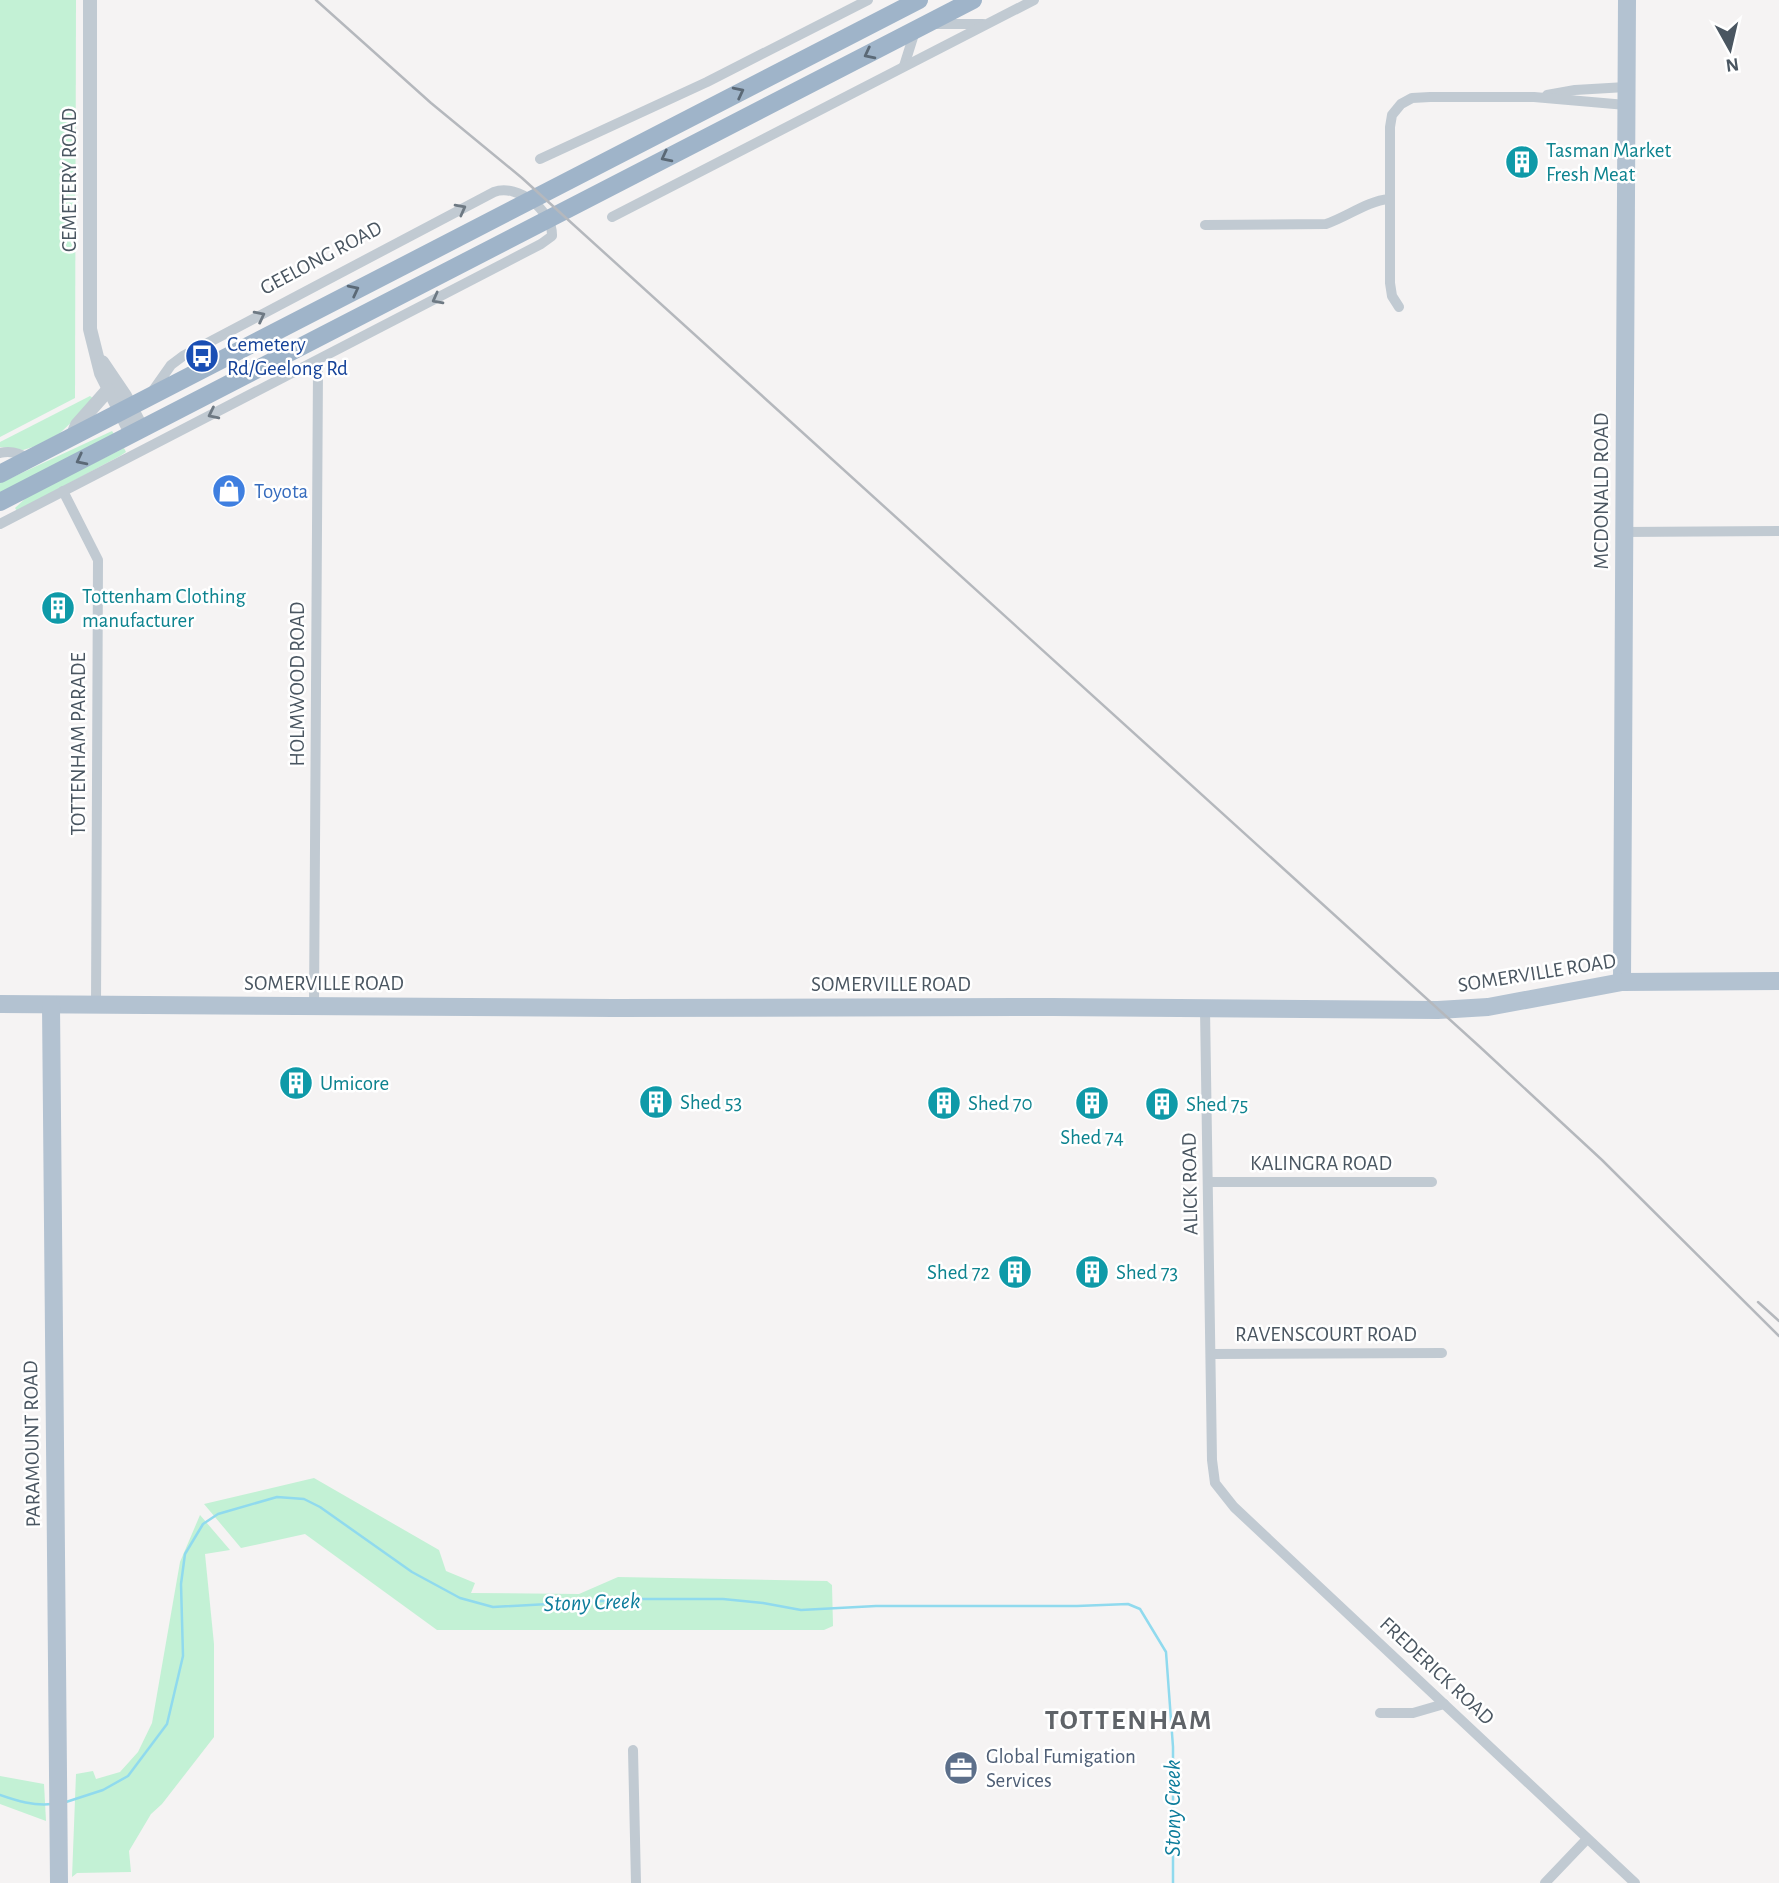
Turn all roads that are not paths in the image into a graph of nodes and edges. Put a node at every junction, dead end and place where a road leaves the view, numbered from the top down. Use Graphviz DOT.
graph roads {
  1 [pos="90,0"];
  2 [pos="868,0"];
  3 [pos="919,0"];
  4 [pos="973,0"];
  5 [pos="1034,0"];
  6 [pos="1627,0"];
  7 [pos="986,24"];
  8 [pos="921,27"];
  9 [pos="904,66"];
  10 [pos="1626,96"];
  11 [pos="1534,97"];
  12 [pos="540,159"];
  13 [pos="1389,199"];
  14 [pos="612,217"];
  15 [pos="1205,225"];
  16 [pos="1399,307"];
  17 [pos="99,359"];
  18 [pos="315,362"];
  19 [pos="225,386"];
  20 [pos="108,390"];
  21 [pos="148,397"];
  22 [pos="247,397"];
  23 [pos="125,409"];
  24 [pos="141,436"];
  25 [pos="72,437"];
  26 [pos="0,453"];
  27 [pos="29,459"];
  28 [pos="0,474"];
  29 [pos="63,491"];
  30 [pos="0,502"];
  31 [pos="0,524"];
  32 [pos="1779,531"];
  33 [pos="1623,532"];
  34 [pos="1779,981"];
  35 [pos="1622,982"];
  36 [pos="0,1004"];
  37 [pos="51,1005"];
  38 [pos="96,1005"];
  39 [pos="314,1006"];
  40 [pos="1205,1009"];
  41 [pos="1209,1182"];
  42 [pos="1432,1182"];
  43 [pos="1442,1353"];
  44 [pos="1211,1354"];
  45 [pos="1216,1483"];
  46 [pos="1444,1704"];
  47 [pos="1380,1713"];
  48 [pos="633,1750"];
  49 [pos="1587,1839"];
  50 [pos="59,1883"];
  51 [pos="636,1883"];
  52 [pos="1545,1883"];
  53 [pos="1635,1883"];
  1 -- 17 [label="street, CEMETERY ROAD"];
  2 -- 12 [label="street"];
  21 -- 3 [label="highway, GEELONG ROAD, one-way"];
  4 -- 8 [label="highway, GEELONG ROAD"];
  5 -- 7 [label="street, GEELONG ROAD"];
  6 -- 10 [label="main road, MCDONALD ROAD"];
  7 -- 8 [label="street, GEELONG ROAD"];
  7 -- 9 [label="street, GEELONG ROAD"];
  8 -- 9 [label="street"];
  8 -- 19 [label="highway, GEELONG ROAD, one-way"];
  9 -- 14 [label="street, GEELONG ROAD"];
  10 -- 11 [label="street"];
  10 -- 11 [label="street"];
  10 -- 33 [label="main road, MCDONALD ROAD"];
  11 -- 13 [label="street"];
  13 -- 15 [label="street"];
  13 -- 16 [label="street"];
  17 -- 20 [label="street, CEMETERY ROAD"];
  17 -- 23 [label="street, CEMETERY ROAD"];
  21 -- 18 [label="street, GEELONG ROAD, one-way"];
  18 -- 22 [label="street, GEELONG ROAD"];
  18 -- 39 [label="street, HOLMWOOD ROAD"];
  19 -- 22 [label="street"];
  19 -- 24 [label="highway, GEELONG ROAD"];
  20 -- 23 [label="street, CEMETERY ROAD"];
  20 -- 25 [label="street"];
  21 -- 23 [label="highway, GEELONG ROAD"];
  22 -- 24 [label="street, GEELONG ROAD, one-way"];
  23 -- 24 [label="street, CEMETERY ROAD"];
  23 -- 25 [label="highway, GEELONG ROAD"];
  24 -- 29 [label="street, GEELONG ROAD"];
  24 -- 30 [label="highway, GEELONG ROAD, one-way"];
  25 -- 27 [label="highway, GEELONG ROAD"];
  26 -- 27 [label="street"];
  27 -- 28 [label="highway, GEELONG ROAD"];
  29 -- 31 [label="street, GEELONG ROAD"];
  29 -- 38 [label="street, TOTTENHAM PARADE"];
  32 -- 33 [label="street"];
  33 -- 35 [label="main road, MCDONALD ROAD"];
  34 -- 35 [label="main road, SOMERVILLE ROAD"];
  35 -- 40 [label="main road, SOMERVILLE ROAD"];
  36 -- 37 [label="main road, SOMERVILLE ROAD"];
  37 -- 38 [label="main road, SOMERVILLE ROAD"];
  37 -- 50 [label="main road, PARAMOUNT ROAD"];
  38 -- 39 [label="main road, SOMERVILLE ROAD"];
  39 -- 40 [label="main road, SOMERVILLE ROAD"];
  40 -- 41 [label="street, ALICK ROAD"];
  41 -- 42 [label="street, KALINGRA ROAD"];
  41 -- 44 [label="street, ALICK ROAD"];
  43 -- 44 [label="street, RAVENSCOURT ROAD"];
  44 -- 45 [label="street, ALICK ROAD"];
  45 -- 46 [label="street, FREDERICK ROAD"];
  46 -- 47 [label="street"];
  46 -- 49 [label="street, FREDERICK ROAD"];
  48 -- 51 [label="street"];
  49 -- 52 [label="street"];
  49 -- 53 [label="street, FREDERICK ROAD"];
}
